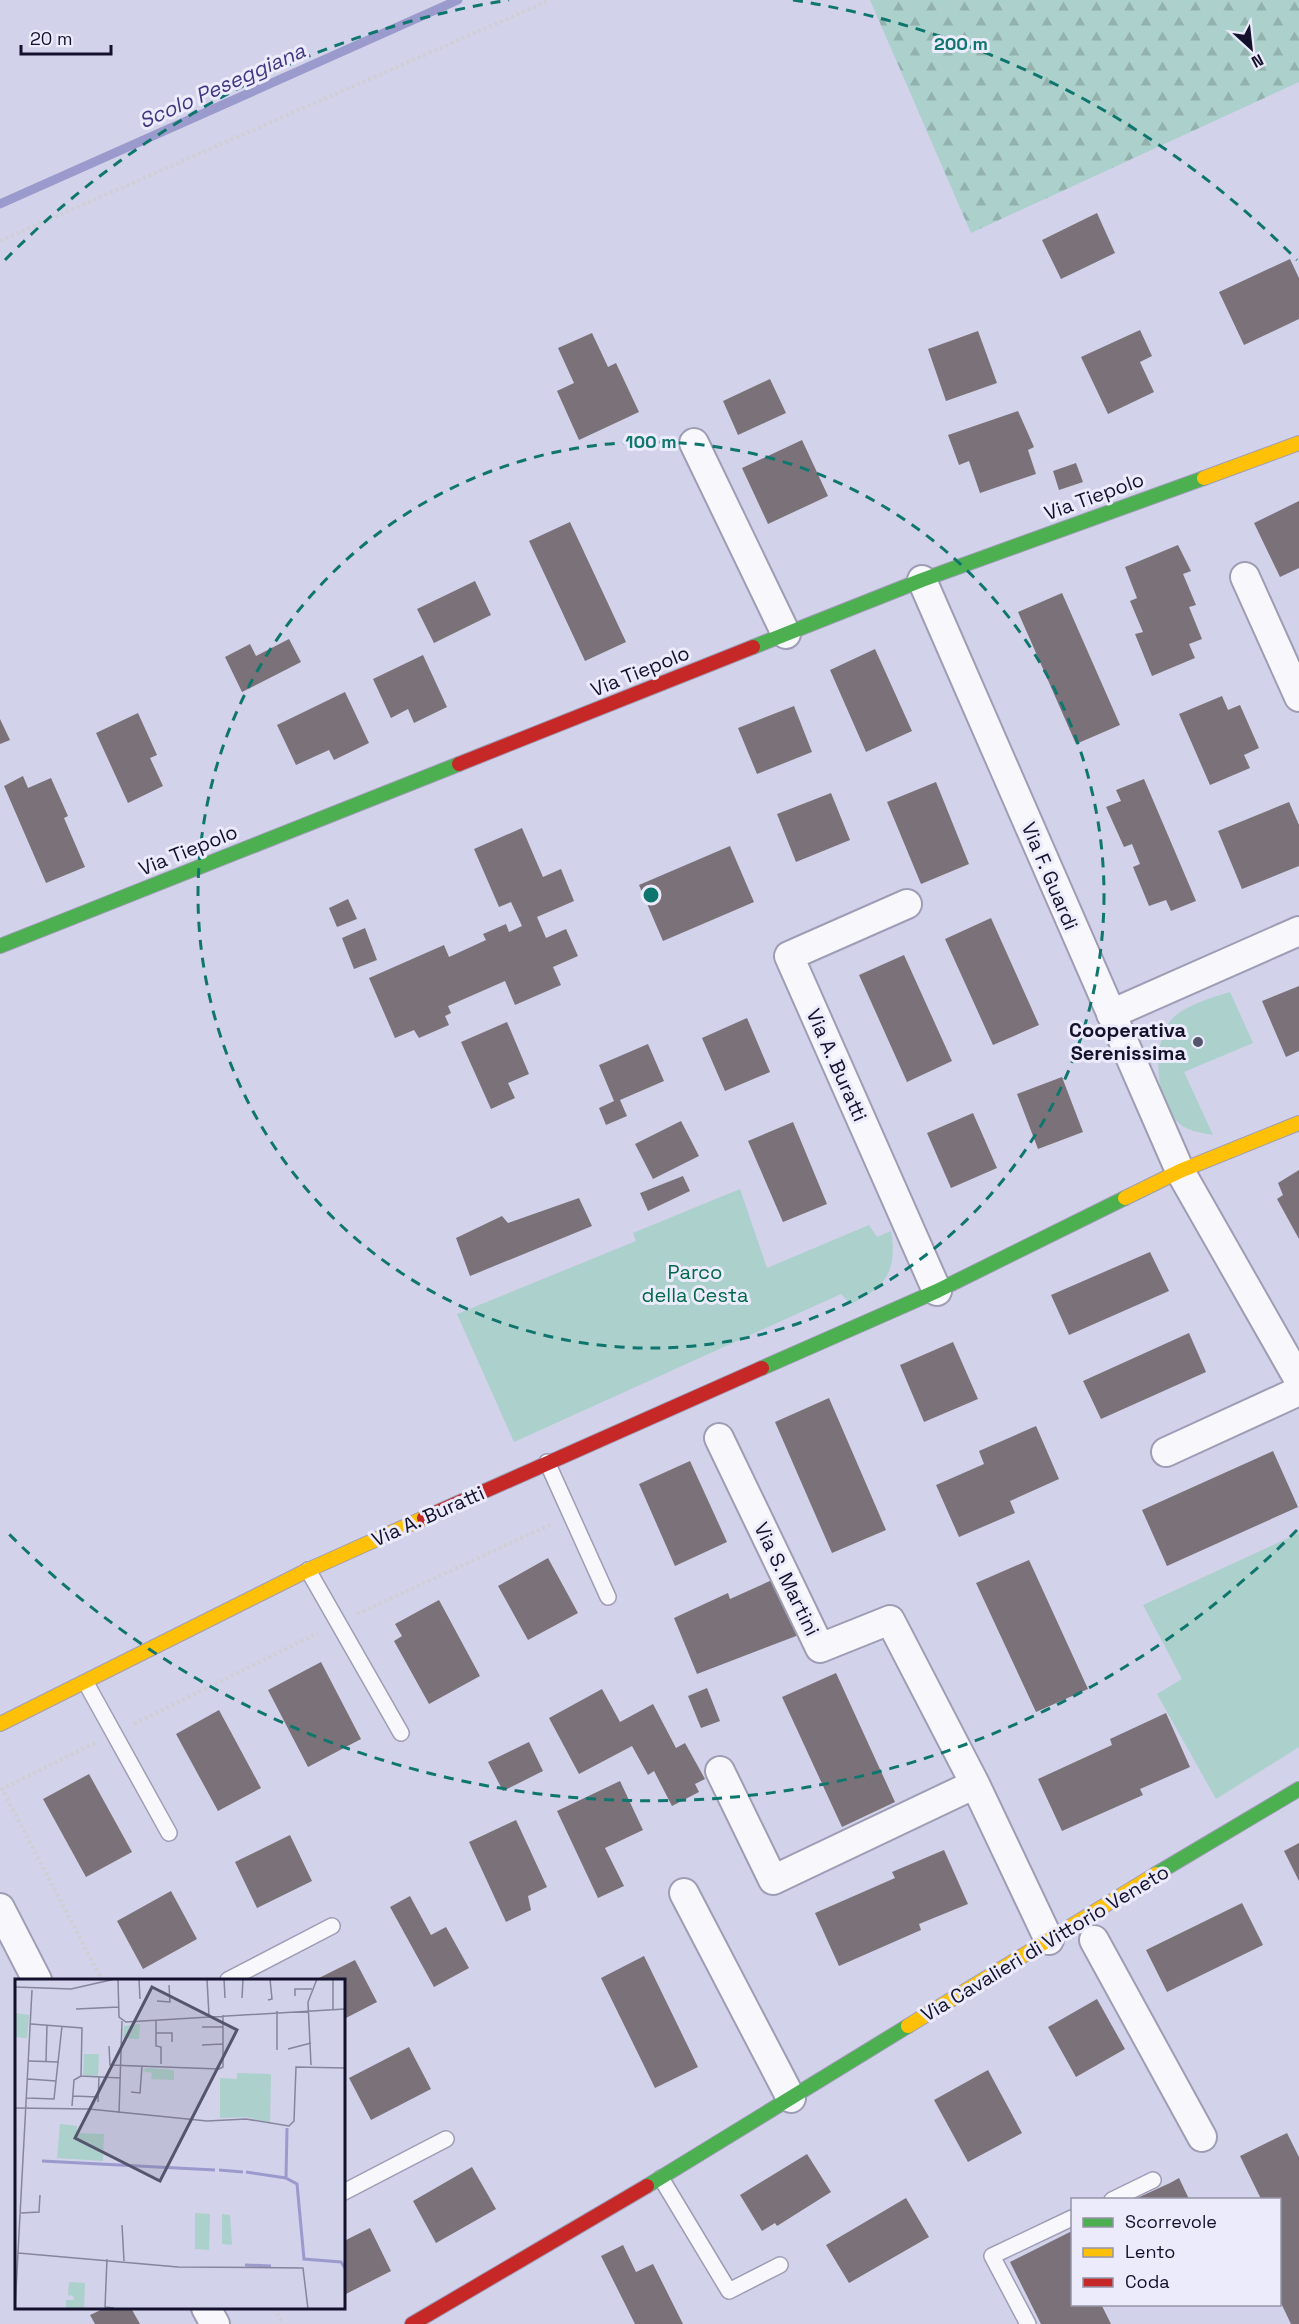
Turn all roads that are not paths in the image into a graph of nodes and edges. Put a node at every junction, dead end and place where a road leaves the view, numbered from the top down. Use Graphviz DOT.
graph roads {
  1 [pos="694,443"];
  2 [pos="1299,443"];
  3 [pos="1245,577"];
  4 [pos="922,580"];
  5 [pos="786,634"];
  6 [pos="1288,643"];
  7 [pos="1299,697"];
  8 [pos="907,904"];
  9 [pos="1299,931"];
  10 [pos="0,946"];
  11 [pos="1111,1014"];
  12 [pos="1299,1123"];
  13 [pos="1180,1171"];
  14 [pos="936,1291"];
  15 [pos="1299,1380"];
  16 [pos="1299,1391"];
  17 [pos="719,1438"];
  18 [pos="1166,1452"];
  19 [pos="547,1462"];
  20 [pos="308,1570"];
  21 [pos="608,1597"];
  22 [pos="86,1683"];
  23 [pos="0,1724"];
  24 [pos="401,1733"];
  25 [pos="720,1770"];
  26 [pos="975,1784"];
  27 [pos="1299,1789"];
  28 [pos="169,1833"];
  29 [pos="684,1893"];
  30 [pos="0,1908"];
  31 [pos="332,1926"];
  32 [pos="1049,1940"];
  33 [pos="1094,1940"];
  34 [pos="36,1979"];
  35 [pos="230,1979"];
  36 [pos="791,2098"];
  37 [pos="1202,2137"];
  38 [pos="446,2139"];
  39 [pos="661,2178"];
  40 [pos="1154,2180"];
  41 [pos="345,2191"];
  42 [pos="1114,2198"];
  43 [pos="1071,2218"];
  44 [pos="780,2265"];
  45 [pos="207,2309"];
  46 [pos="426,2320"];
  47 [pos="215,2324"];
  48 [pos="1028,2324"];
  1 -- 5 [label="street"];
  2 -- 4 [label="street, Via Tiepolo"];
  3 -- 6 [label="street"];
  4 -- 5 [label="street, Via Tiepolo"];
  4 -- 11 [label="street, Via F. Guardi"];
  5 -- 10 [label="street, Via Tiepolo"];
  6 -- 7 [label="street"];
  8 -- 14 [label="street, Via A. Buratti"];
  9 -- 11 [label="street"];
  11 -- 13 [label="street, Via F. Guardi"];
  12 -- 13 [label="street"];
  13 -- 14 [label="street, Via A. Buratti"];
  13 -- 15 [label="street, Via F. Guardi"];
  14 -- 19 [label="street, Via A. Buratti"];
  16 -- 18 [label="street"];
  17 -- 26 [label="street, Via S. Martini"];
  19 -- 20 [label="street, Via A. Buratti"];
  19 -- 21 [label="lane"];
  20 -- 22 [label="street, Via A. Buratti"];
  20 -- 24 [label="lane"];
  22 -- 23 [label="street, Via A. Buratti"];
  22 -- 28 [label="lane"];
  25 -- 26 [label="street"];
  26 -- 32 [label="street, Via S. Martini"];
  27 -- 32 [label="street, Via Cavalieri di Vittorio Veneto"];
  29 -- 36 [label="street"];
  30 -- 34 [label="street"];
  31 -- 35 [label="lane"];
  32 -- 36 [label="street, Via Cavalieri di Vittorio Veneto"];
  33 -- 37 [label="street"];
  36 -- 39 [label="street, Via Cavalieri di Vittorio Veneto"];
  38 -- 41 [label="lane"];
  39 -- 44 [label="lane"];
  39 -- 46 [label="street, Via Cavalieri di Vittorio Veneto"];
  40 -- 42 [label="lane"];
  43 -- 48 [label="lane"];
  45 -- 47 [label="street"];
}
